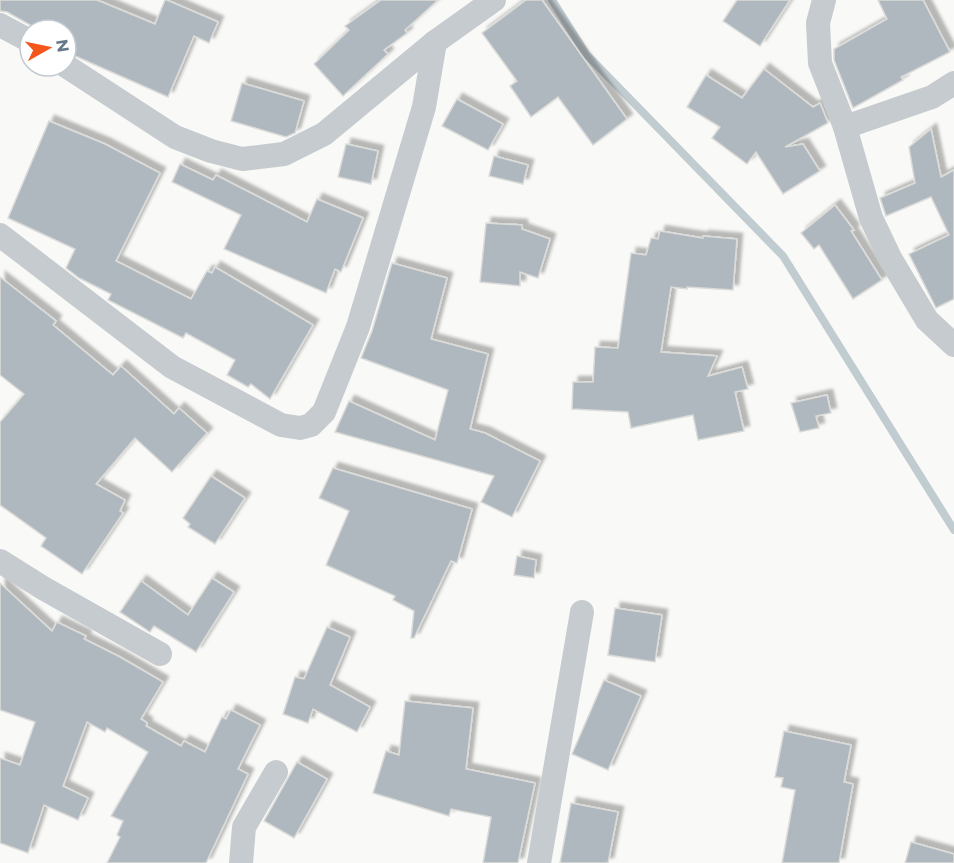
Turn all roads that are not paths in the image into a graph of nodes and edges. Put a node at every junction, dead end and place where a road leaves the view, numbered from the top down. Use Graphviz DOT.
graph roads {
  1 [pos="494,0"];
  2 [pos="824,0"];
  3 [pos="0,25"];
  4 [pos="18,35"];
  5 [pos="435,42"];
  6 [pos="78,74"];
  7 [pos="954,83"];
  8 [pos="846,127"];
  9 [pos="0,235"];
  10 [pos="954,345"];
  11 [pos="0,561"];
  12 [pos="582,612"];
  13 [pos="160,654"];
  14 [pos="276,772"];
  15 [pos="241,863"];
  16 [pos="539,863"];
  1 -- 5 [label="street"];
  2 -- 8 [label="street"];
  3 -- 4 [label="street"];
  5 -- 6 [label="street"];
  5 -- 9 [label="street"];
  7 -- 8 [label="street"];
  8 -- 10 [label="street"];
  11 -- 13 [label="street"];
  12 -- 16 [label="street"];
  14 -- 15 [label="street"];
}
